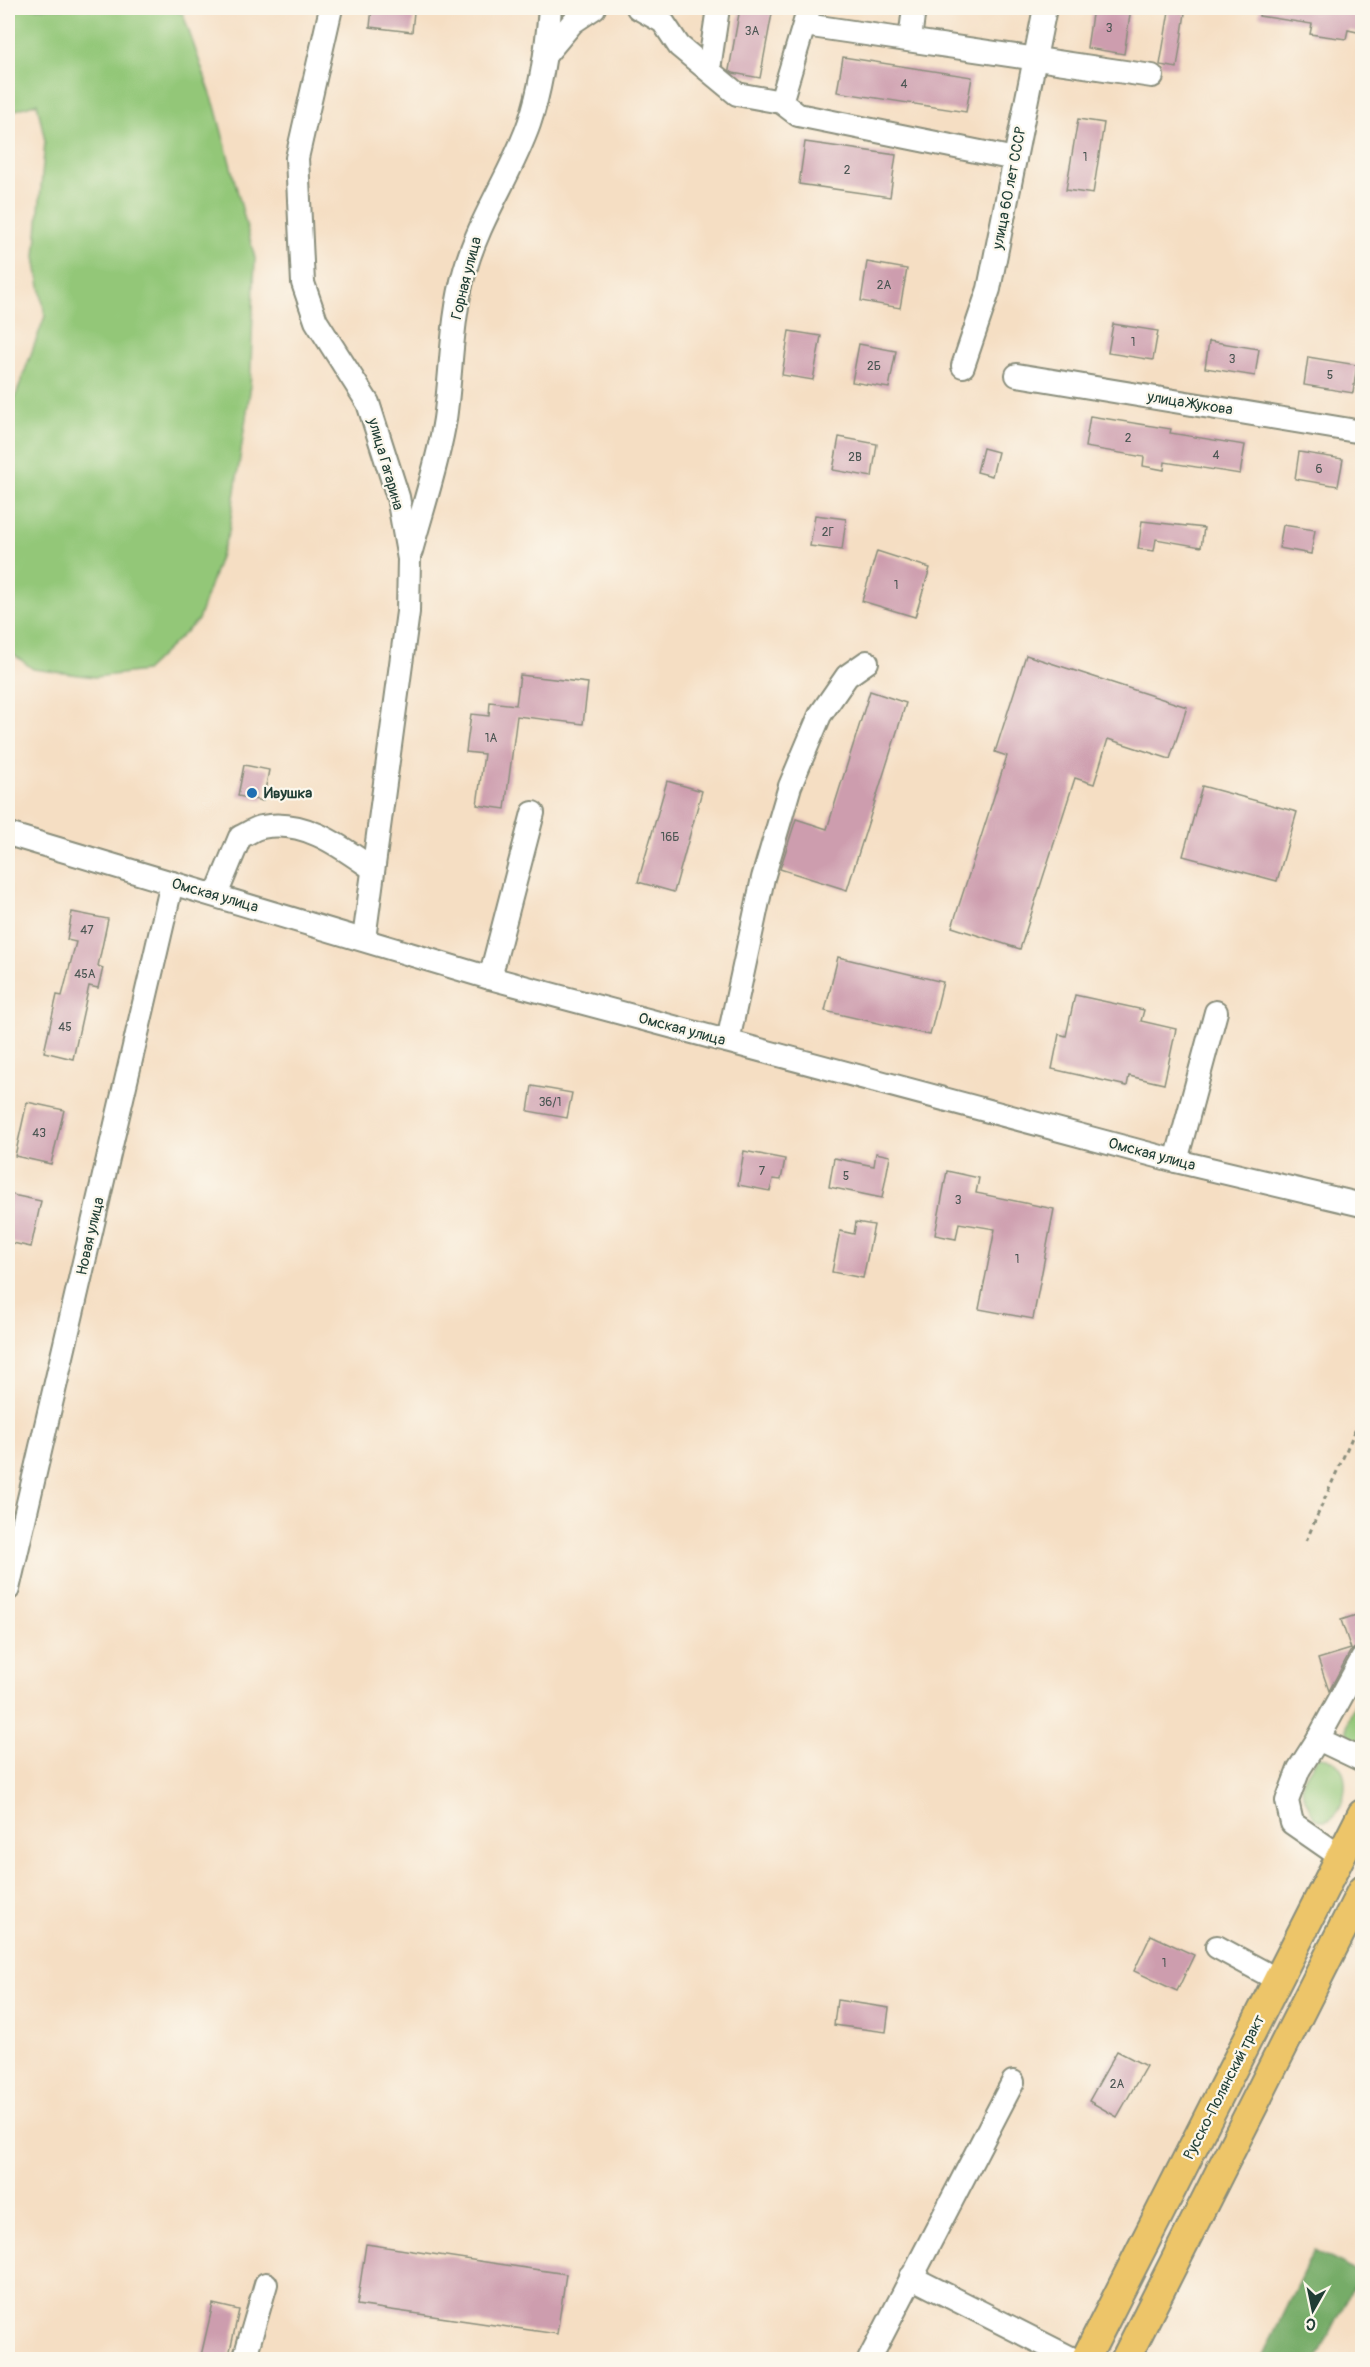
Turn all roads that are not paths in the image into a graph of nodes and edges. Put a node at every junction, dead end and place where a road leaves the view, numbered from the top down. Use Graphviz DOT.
graph roads {
  1 [pos="331,8"];
  2 [pos="550,8"];
  3 [pos="594,8"];
  4 [pos="638,8"];
  5 [pos="718,8"];
  6 [pos="915,8"];
  7 [pos="1045,8"];
  8 [pos="807,16"];
  9 [pos="910,40"];
  10 [pos="547,54"];
  11 [pos="1036,58"];
  12 [pos="708,69"];
  13 [pos="1152,76"];
  14 [pos="781,102"];
  15 [pos="1015,159"];
  16 [pos="963,366"];
  17 [pos="1017,375"];
  18 [pos="1362,432"];
  19 [pos="409,559"];
  20 [pos="867,662"];
  21 [pos="533,813"];
  22 [pos="8,834"];
  23 [pos="373,869"];
  24 [pos="172,883"];
  25 [pos="216,895"];
  26 [pos="364,939"];
  27 [pos="490,978"];
  28 [pos="1216,1012"];
  29 [pos="728,1041"];
  30 [pos="1176,1161"];
  31 [pos="1362,1205"];
  32 [pos="8,1589"];
  33 [pos="1362,1659"];
  34 [pos="1318,1739"];
  35 [pos="1362,1760"];
  36 [pos="1362,1814"];
  37 [pos="1341,1857"];
  38 [pos="1362,1890"];
  39 [pos="1217,1947"];
  40 [pos="1278,1980"];
  41 [pos="1013,2082"];
  42 [pos="911,2277"];
  43 [pos="266,2284"];
  44 [pos="244,2360"];
  45 [pos="869,2360"];
  46 [pos="1075,2360"];
  47 [pos="1085,2360"];
  48 [pos="1125,2360"];
  1 -- 19 [label="street, улица Гагарина"];
  2 -- 10 [label="street, Горная улица"];
  3 -- 10 [label="street"];
  4 -- 12 [label="street"];
  5 -- 12 [label="street"];
  6 -- 9 [label="street"];
  7 -- 11 [label="street, улица 60 лет СССР"];
  8 -- 9 [label="street"];
  8 -- 14 [label="street"];
  9 -- 11 [label="street"];
  10 -- 19 [label="street, Горная улица"];
  11 -- 13 [label="street"];
  11 -- 15 [label="street, улица 60 лет СССР"];
  12 -- 14 [label="street"];
  14 -- 15 [label="street"];
  15 -- 16 [label="street, улица 60 лет СССР"];
  17 -- 18 [label="street, улица Жукова"];
  19 -- 23 [label="street, улица Гагарина"];
  20 -- 29 [label="street"];
  21 -- 27 [label="street"];
  22 -- 24 [label="street, Омская улица"];
  23 -- 25 [label="street"];
  23 -- 26 [label="street, улица Гагарина"];
  24 -- 25 [label="street, Омская улица"];
  24 -- 32 [label="street, Новая улица"];
  25 -- 26 [label="street, Омская улица"];
  26 -- 27 [label="street, Омская улица"];
  27 -- 29 [label="street, Омская улица"];
  28 -- 30 [label="street"];
  29 -- 30 [label="street, Омская улица"];
  30 -- 31 [label="street, Омская улица"];
  33 -- 34 [label="street"];
  34 -- 35 [label="street"];
  34 -- 37 [label="street"];
  36 -- 37 [label="main road, Русско-Полянский тракт"];
  37 -- 40 [label="main road, Русско-Полянский тракт"];
  38 -- 48 [label="main road"];
  39 -- 40 [label="street"];
  40 -- 47 [label="main road, Русско-Полянский тракт"];
  41 -- 42 [label="street"];
  42 -- 45 [label="street"];
  42 -- 46 [label="street"];
  43 -- 44 [label="street"];
}
